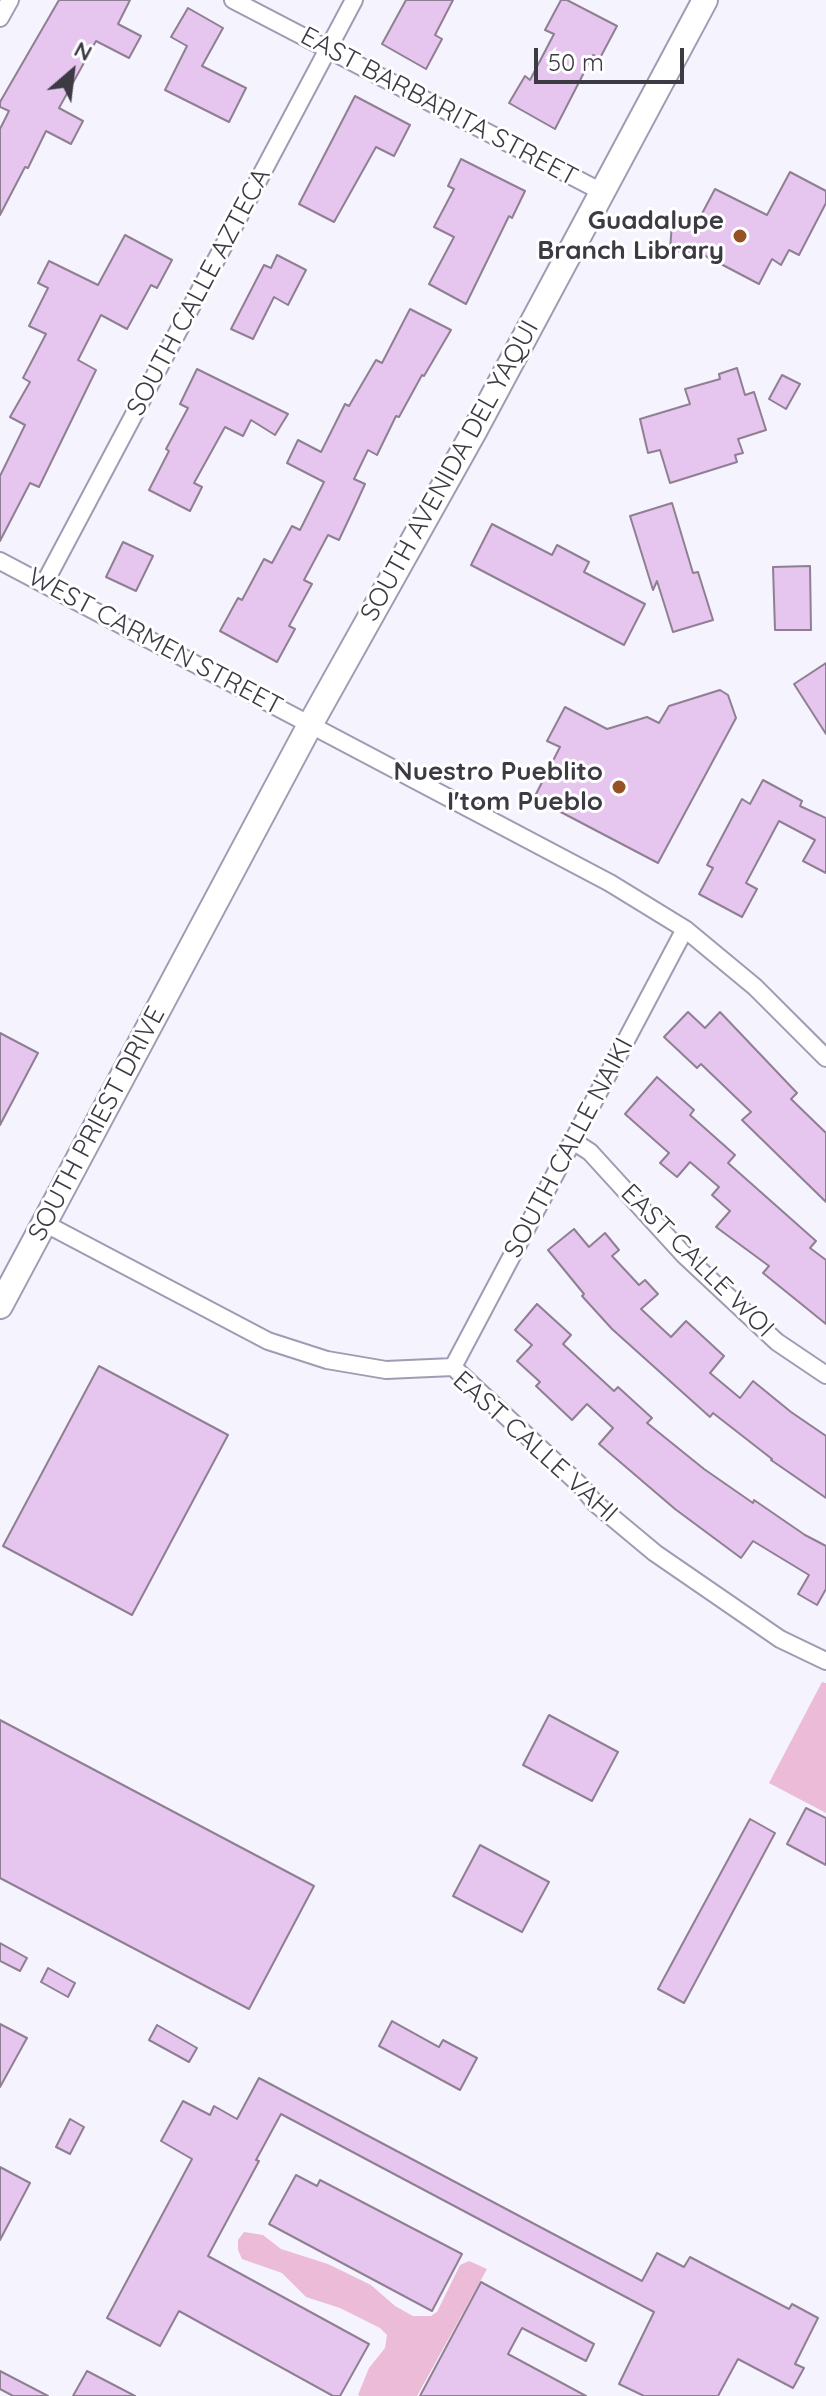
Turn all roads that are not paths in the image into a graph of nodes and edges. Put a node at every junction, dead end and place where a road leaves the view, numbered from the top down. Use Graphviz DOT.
graph roads {
  1 [pos="10,0"];
  2 [pos="233,0"];
  3 [pos="354,0"];
  4 [pos="705,0"];
  5 [pos="0,18"];
  6 [pos="328,49"];
  7 [pos="602,192"];
  8 [pos="0,561"];
  9 [pos="44,584"];
  10 [pos="311,723"];
  11 [pos="685,929"];
  12 [pos="194,942"];
  13 [pos="826,1058"];
  14 [pos="573,1141"];
  15 [pos="44,1223"];
  16 [pos="0,1306"];
  17 [pos="453,1367"];
  18 [pos="826,1375"];
  19 [pos="826,1661"];
  1 -- 5 [label="street"];
  2 -- 6 [label="street, EAST BARBARITA STREET"];
  3 -- 6 [label="street, SOUTH CALLE AZTECA"];
  4 -- 7 [label="street, SOUTH AVENIDA DEL YAQUI"];
  6 -- 7 [label="street, EAST BARBARITA STREET"];
  6 -- 9 [label="street, SOUTH CALLE AZTECA"];
  7 -- 10 [label="street, SOUTH AVENIDA DEL YAQUI"];
  8 -- 9 [label="street, WEST CARMEN STREET"];
  9 -- 10 [label="street, WEST CARMEN STREET"];
  10 -- 11 [label="street, WEST CARMEN STREET"];
  10 -- 12 [label="street, SOUTH AVENIDA DEL YAQUI"];
  11 -- 13 [label="street, WEST CARMEN STREET"];
  11 -- 14 [label="street, SOUTH CALLE NAIKI"];
  12 -- 15 [label="street, SOUTH PRIEST DRIVE"];
  14 -- 17 [label="street, SOUTH CALLE NAIKI"];
  14 -- 18 [label="street, EAST CALLE WOI"];
  15 -- 16 [label="street, SOUTH PRIEST DRIVE"];
  15 -- 17 [label="street, EAST CALLE VAHI"];
  17 -- 19 [label="street, EAST CALLE VAHI"];
}
